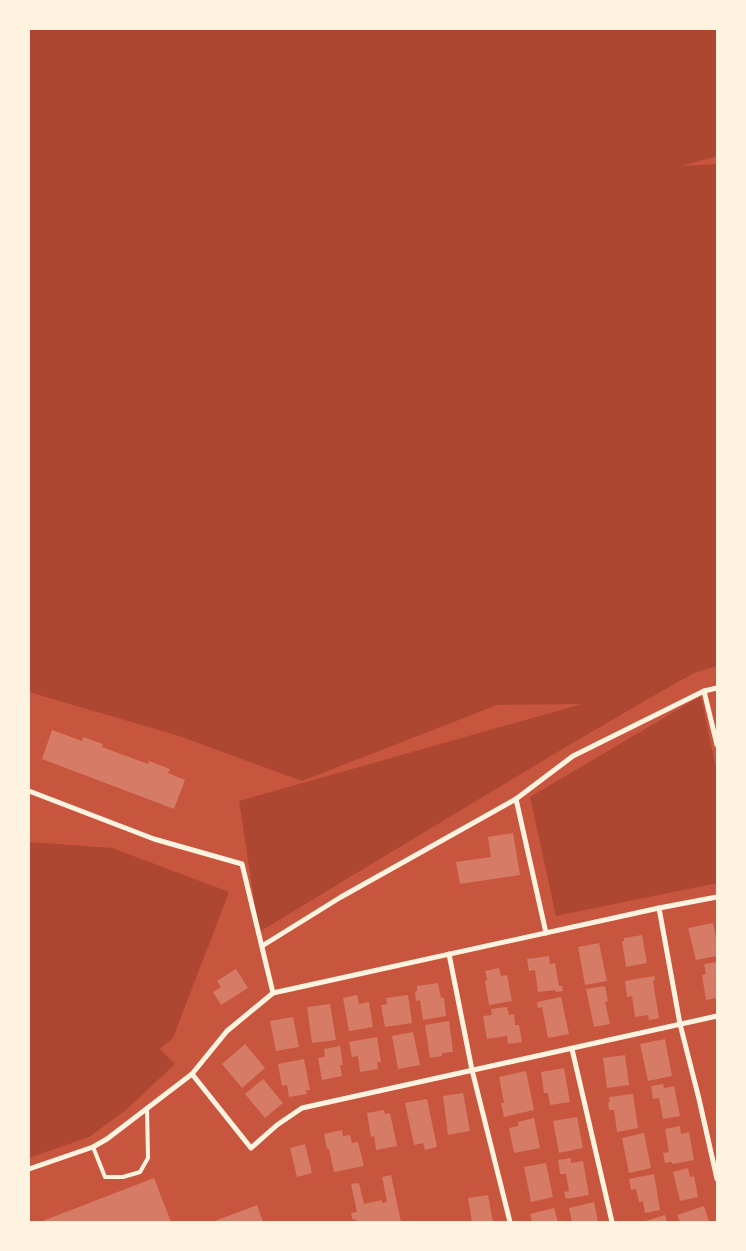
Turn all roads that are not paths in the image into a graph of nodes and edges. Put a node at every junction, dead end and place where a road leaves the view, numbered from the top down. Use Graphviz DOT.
graph roads {
  1 [pos="717,688"];
  2 [pos="704,691"];
  3 [pos="717,745"];
  4 [pos="29,791"];
  5 [pos="516,799"];
  6 [pos="717,897"];
  7 [pos="659,908"];
  8 [pos="546,933"];
  9 [pos="262,946"];
  10 [pos="449,954"];
  11 [pos="273,993"];
  12 [pos="717,1016"];
  13 [pos="680,1024"];
  14 [pos="572,1049"];
  15 [pos="472,1070"];
  16 [pos="192,1074"];
  17 [pos="147,1108"];
  18 [pos="93,1147"];
  19 [pos="29,1169"];
  20 [pos="717,1179"];
  21 [pos="510,1222"];
  22 [pos="612,1222"];
  1 -- 2 [label="street"];
  2 -- 3 [label="street"];
  2 -- 5 [label="street"];
  4 -- 9 [label="street"];
  5 -- 8 [label="street"];
  5 -- 9 [label="street"];
  6 -- 7 [label="street"];
  7 -- 8 [label="street"];
  7 -- 13 [label="street"];
  8 -- 10 [label="street"];
  9 -- 11 [label="street"];
  10 -- 11 [label="street"];
  10 -- 15 [label="street"];
  11 -- 16 [label="street"];
  12 -- 13 [label="street"];
  13 -- 14 [label="street"];
  13 -- 20 [label="street"];
  14 -- 15 [label="street"];
  14 -- 22 [label="street"];
  15 -- 16 [label="street"];
  15 -- 21 [label="street"];
  16 -- 17 [label="street"];
  17 -- 18 [label="street"];
  17 -- 18 [label="lane"];
  18 -- 19 [label="street"];
}
